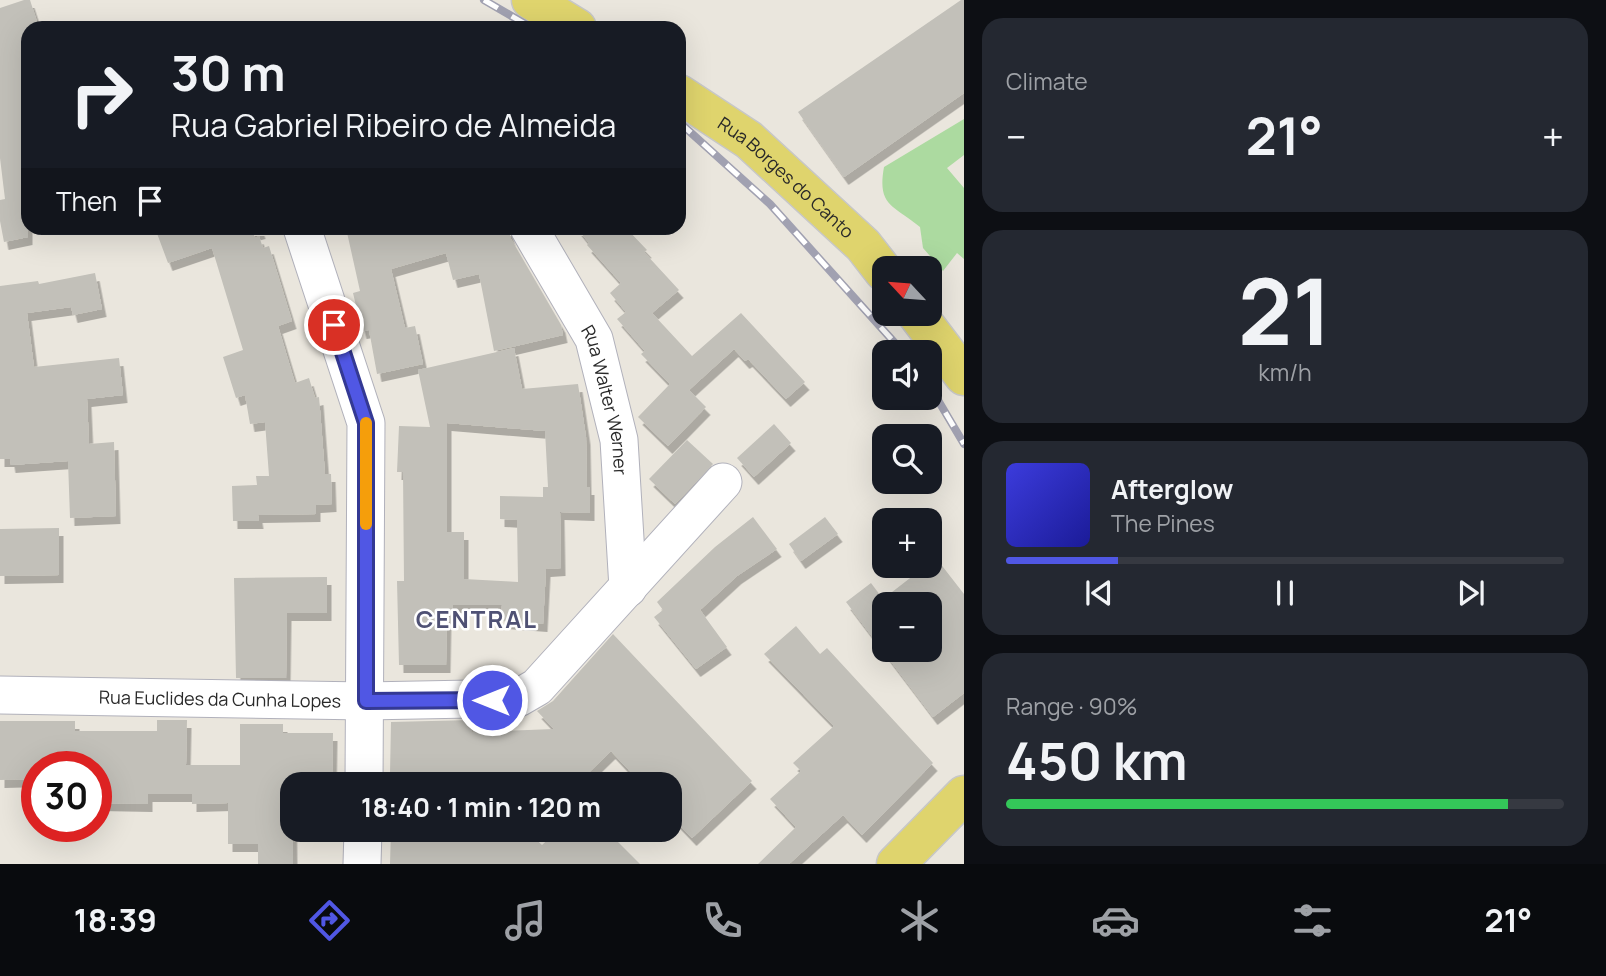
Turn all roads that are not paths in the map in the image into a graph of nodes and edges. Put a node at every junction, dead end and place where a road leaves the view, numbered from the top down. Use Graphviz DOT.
graph roads {
  1 [pos="542,2"];
  2 [pos="568,21"];
  3 [pos="686,99"];
  4 [pos="304,235"];
  5 [pos="533,235"];
  6 [pos="872,257"];
  7 [pos="925,326"];
  8 [pos="964,376"];
  9 [pos="723,482"];
  10 [pos="628,588"];
  11 [pos="0,695"];
  12 [pos="366,701"];
  13 [pos="364,772"];
  14 [pos="964,795"];
  15 [pos="363,842"];
  16 [pos="362,864"];
  17 [pos="896,864"];
  1 -- 2 [label="main road"];
  3 -- 6 [label="main road, Rua Borges do Canto"];
  4 -- 12 [label="street"];
  5 -- 10 [label="street, Rua Walter Werner"];
  7 -- 8 [label="main road"];
  9 -- 10 [label="street, Rua Euclides da Cunha Lopes"];
  10 -- 12 [label="street, Rua Euclides da Cunha Lopes"];
  11 -- 12 [label="street, Rua Euclides da Cunha Lopes"];
  12 -- 13 [label="street"];
  14 -- 17 [label="main road"];
  15 -- 16 [label="street"];
}
